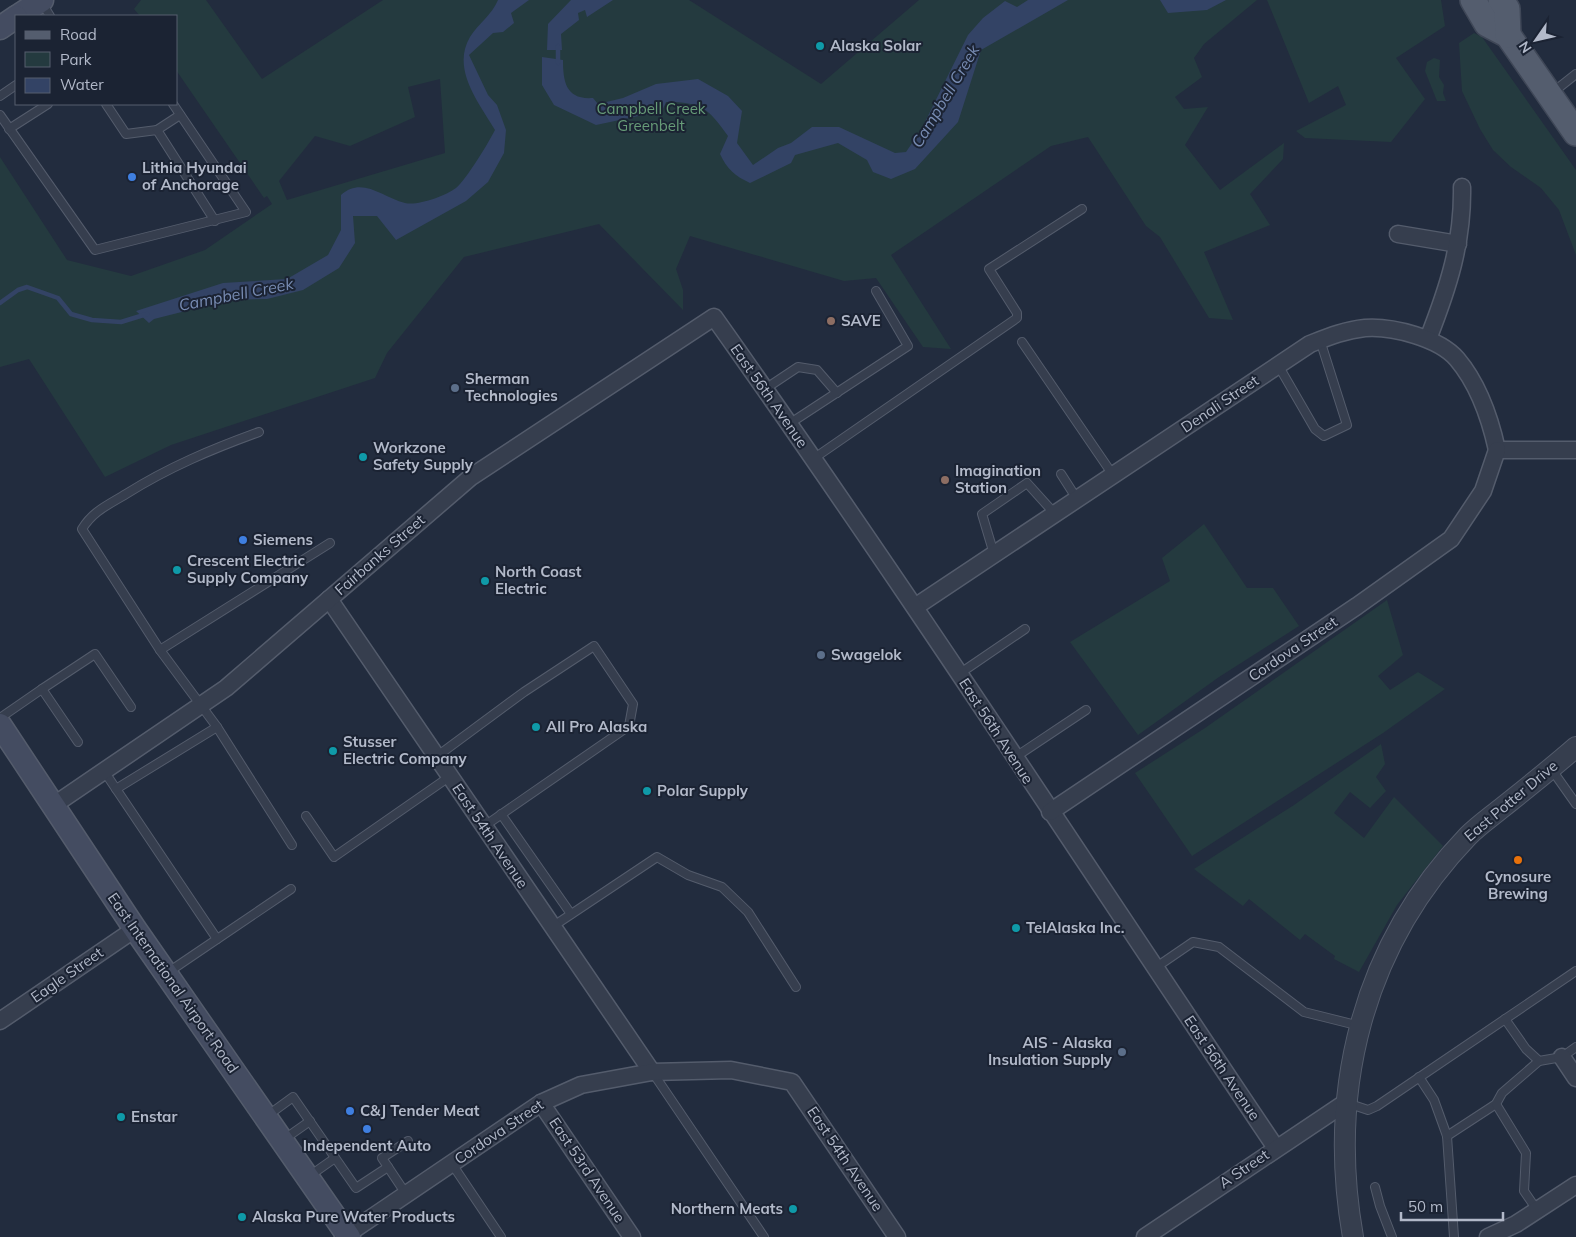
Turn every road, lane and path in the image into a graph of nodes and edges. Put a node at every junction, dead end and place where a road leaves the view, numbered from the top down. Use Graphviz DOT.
graph roads {
  1 [pos="1473,0"];
  2 [pos="1501,0"];
  3 [pos="44,6"];
  4 [pos="22,15"];
  5 [pos="15,18"];
  6 [pos="0,28"];
  7 [pos="1508,35"];
  8 [pos="1576,74"];
  9 [pos="15,86"];
  10 [pos="0,96"];
  11 [pos="1549,96"];
  12 [pos="46,105"];
  13 [pos="107,105"];
  14 [pos="174,105"];
  15 [pos="0,115"];
  16 [pos="180,116"];
  17 [pos="9,129"];
  18 [pos="157,130"];
  19 [pos="1576,133"];
  20 [pos="1462,188"];
  21 [pos="1082,209"];
  22 [pos="216,221"];
  23 [pos="1398,234"];
  24 [pos="1458,244"];
  25 [pos="876,291"];
  26 [pos="714,316"];
  27 [pos="1428,339"];
  28 [pos="1320,340"];
  29 [pos="1022,342"];
  30 [pos="1278,365"];
  31 [pos="765,389"];
  32 [pos="837,393"];
  33 [pos="789,424"];
  34 [pos="259,432"];
  35 [pos="1497,450"];
  36 [pos="1576,450"];
  37 [pos="813,459"];
  38 [pos="1061,474"];
  39 [pos="1113,475"];
  40 [pos="1078,499"];
  41 [pos="1055,514"];
  42 [pos="330,543"];
  43 [pos="994,554"];
  44 [pos="329,599"];
  45 [pos="915,608"];
  46 [pos="1025,628"];
  47 [pos="160,650"];
  48 [pos="959,674"];
  49 [pos="42,689"];
  50 [pos="200,706"];
  51 [pos="131,707"];
  52 [pos="1086,710"];
  53 [pos="0,718"];
  54 [pos="0,726"];
  55 [pos="217,727"];
  56 [pos="78,742"];
  57 [pos="1576,747"];
  58 [pos="436,757"];
  59 [pos="1014,758"];
  60 [pos="1551,768"];
  61 [pos="104,771"];
  62 [pos="449,777"];
  63 [pos="116,790"];
  64 [pos="1574,795"];
  65 [pos="1576,804"];
  66 [pos="54,805"];
  67 [pos="1050,812"];
  68 [pos="501,814"];
  69 [pos="306,816"];
  70 [pos="483,827"];
  71 [pos="292,844"];
  72 [pos="291,889"];
  73 [pos="571,914"];
  74 [pos="552,927"];
  75 [pos="135,929"];
  76 [pos="217,939"];
  77 [pos="1154,968"];
  78 [pos="1576,972"];
  79 [pos="166,974"];
  80 [pos="796,987"];
  81 [pos="1505,1020"];
  82 [pos="0,1021"];
  83 [pos="1360,1026"];
  84 [pos="1576,1048"];
  85 [pos="1562,1057"];
  86 [pos="1539,1061"];
  87 [pos="652,1072"];
  88 [pos="1419,1077"];
  89 [pos="1576,1078"];
  90 [pos="792,1082"];
  91 [pos="1346,1102"];
  92 [pos="541,1103"];
  93 [pos="1496,1104"];
  94 [pos="266,1117"];
  95 [pos="310,1121"];
  96 [pos="1447,1136"];
  97 [pos="282,1141"];
  98 [pos="408,1141"];
  99 [pos="1276,1148"];
  100 [pos="336,1158"];
  101 [pos="452,1164"];
  102 [pos="388,1166"];
  103 [pos="308,1177"];
  104 [pos="1576,1185"];
  105 [pos="1375,1187"];
  106 [pos="406,1194"];
  107 [pos="1537,1210"];
  108 [pos="347,1236"];
  109 [pos="1147,1236"];
  110 [pos="501,1237"];
  111 [pos="632,1237"];
  112 [pos="764,1237"];
  113 [pos="897,1237"];
  114 [pos="1353,1237"];
  115 [pos="1392,1237"];
  116 [pos="1454,1237"];
  117 [pos="1488,1237"];
  1 -- 7 [label="main road"];
  2 -- 7 [label="main road"];
  3 -- 4 [label="main road"];
  5 -- 6 [label="main road"];
  7 -- 11 [label="main road"];
  8 -- 11 [label="lane"];
  9 -- 10 [label="lane"];
  11 -- 19 [label="main road"];
  12 -- 17 [label="lane"];
  13 -- 18 [label="lane"];
  14 -- 16 [label="lane"];
  15 -- 17 [label="lane"];
  16 -- 18 [label="lane"];
  16 -- 22 [label="lane"];
  17 -- 22 [label="lane"];
  18 -- 22 [label="lane"];
  20 -- 24 [label="street"];
  21 -- 37 [label="lane"];
  23 -- 24 [label="street"];
  24 -- 27 [label="street"];
  25 -- 32 [label="lane"];
  26 -- 31 [label="street, East 56th Avenue"];
  26 -- 44 [label="street, Fairbanks Street"];
  27 -- 28 [label="street, Denali Street"];
  27 -- 35 [label="street, Denali Street"];
  28 -- 30 [label="street, Denali Street"];
  28 -- 30 [label="lane"];
  29 -- 39 [label="lane"];
  30 -- 39 [label="street, Denali Street"];
  31 -- 32 [label="lane"];
  31 -- 33 [label="street, East 56th Avenue"];
  32 -- 33 [label="lane"];
  33 -- 37 [label="street, East 56th Avenue"];
  34 -- 47 [label="lane"];
  35 -- 36 [label="street"];
  35 -- 67 [label="street, Cordova Street"];
  37 -- 45 [label="street, East 56th Avenue"];
  38 -- 40 [label="lane"];
  39 -- 40 [label="street, Denali Street"];
  40 -- 41 [label="street, Denali Street"];
  41 -- 43 [label="street, Denali Street"];
  41 -- 43 [label="lane"];
  42 -- 47 [label="lane"];
  43 -- 45 [label="street, Denali Street"];
  44 -- 50 [label="street, Fairbanks Street"];
  44 -- 58 [label="street, East 54th Avenue"];
  45 -- 48 [label="street, East 56th Avenue"];
  46 -- 48 [label="lane"];
  47 -- 50 [label="lane"];
  48 -- 59 [label="street, East 56th Avenue"];
  49 -- 51 [label="lane"];
  49 -- 53 [label="lane"];
  49 -- 56 [label="lane"];
  50 -- 55 [label="lane"];
  50 -- 61 [label="street, Fairbanks Street"];
  52 -- 59 [label="lane"];
  54 -- 66 [label="main road, East International Airport Road"];
  55 -- 63 [label="lane"];
  55 -- 71 [label="lane"];
  57 -- 60 [label="street, East Potter Drive"];
  58 -- 62 [label="street, East 54th Avenue"];
  58 -- 68 [label="lane"];
  59 -- 67 [label="street, East 56th Avenue"];
  60 -- 64 [label="lane"];
  60 -- 83 [label="street, East Potter Drive"];
  61 -- 63 [label="lane"];
  61 -- 66 [label="street, Fairbanks Street"];
  62 -- 69 [label="lane"];
  62 -- 70 [label="street, East 54th Avenue"];
  63 -- 76 [label="lane"];
  64 -- 65 [label="lane"];
  66 -- 75 [label="main road, East International Airport Road"];
  67 -- 77 [label="street, East 56th Avenue"];
  68 -- 70 [label="lane"];
  68 -- 73 [label="lane"];
  70 -- 74 [label="street, East 54th Avenue"];
  72 -- 76 [label="lane"];
  73 -- 74 [label="lane"];
  73 -- 80 [label="lane"];
  74 -- 87 [label="street, East 54th Avenue"];
  75 -- 79 [label="main road, East International Airport Road"];
  75 -- 82 [label="street, Eagle Street"];
  76 -- 79 [label="lane"];
  77 -- 83 [label="lane"];
  77 -- 99 [label="street, East 56th Avenue"];
  78 -- 81 [label="lane"];
  79 -- 94 [label="main road, East International Airport Road"];
  81 -- 86 [label="lane"];
  81 -- 88 [label="lane"];
  83 -- 91 [label="street, East Potter Drive"];
  84 -- 85 [label="lane"];
  85 -- 86 [label="lane"];
  85 -- 89 [label="street"];
  86 -- 93 [label="lane"];
  87 -- 90 [label="street, Cordova Street"];
  87 -- 92 [label="street, Cordova Street"];
  87 -- 112 [label="lane"];
  88 -- 91 [label="lane"];
  88 -- 96 [label="lane"];
  90 -- 113 [label="street, East 54th Avenue"];
  91 -- 99 [label="street, A Street"];
  91 -- 114 [label="street, East Potter Drive"];
  92 -- 101 [label="street, Cordova Street"];
  92 -- 111 [label="street, East 53rd Avenue"];
  93 -- 96 [label="lane"];
  93 -- 107 [label="lane"];
  94 -- 95 [label="lane"];
  94 -- 97 [label="main road, East International Airport Road"];
  95 -- 97 [label="lane"];
  95 -- 100 [label="lane"];
  96 -- 116 [label="lane"];
  97 -- 103 [label="main road, East International Airport Road"];
  98 -- 102 [label="lane"];
  99 -- 109 [label="street, A Street"];
  100 -- 102 [label="lane"];
  100 -- 103 [label="lane"];
  101 -- 106 [label="street, Cordova Street"];
  101 -- 110 [label="lane"];
  102 -- 106 [label="lane"];
  103 -- 108 [label="main road, East International Airport Road"];
  104 -- 107 [label="street"];
  105 -- 115 [label="lane"];
  106 -- 108 [label="street, Cordova Street"];
  107 -- 117 [label="street"];
}
